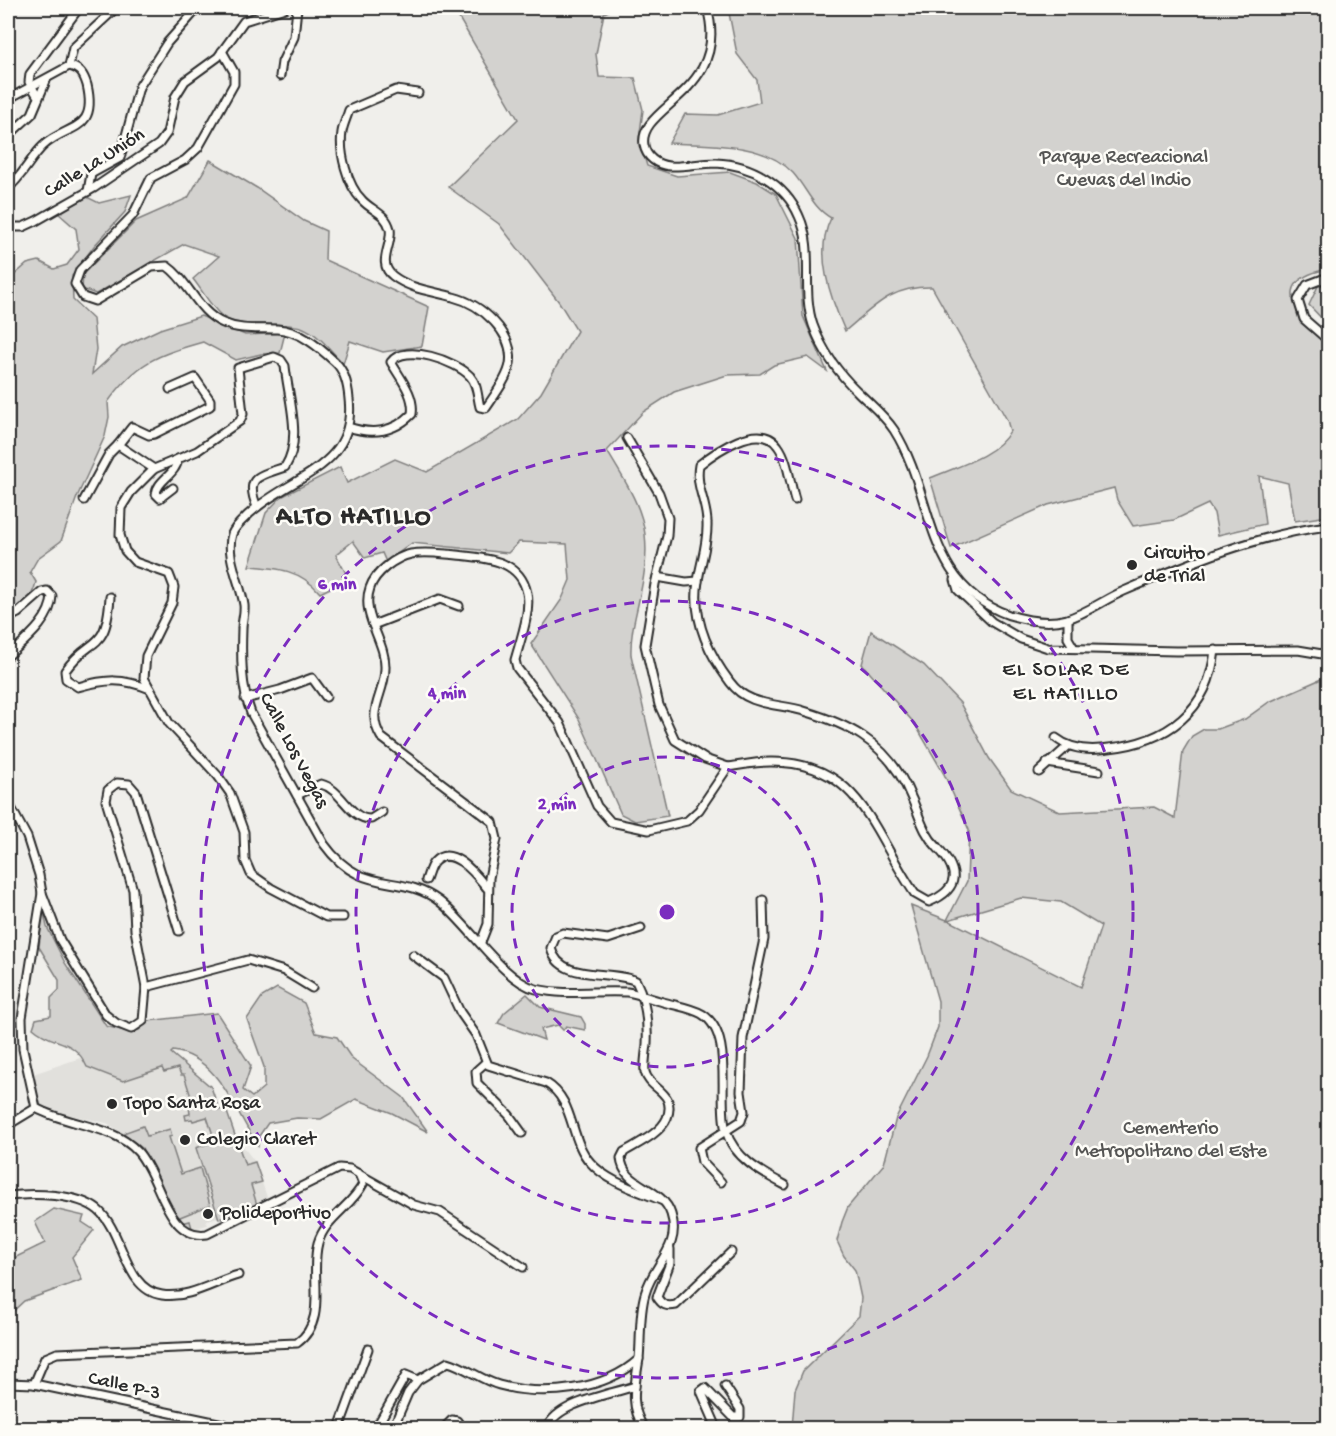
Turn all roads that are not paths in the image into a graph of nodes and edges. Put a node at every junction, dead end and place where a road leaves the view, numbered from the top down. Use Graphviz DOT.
graph roads {
  1 [pos="116,8"];
  2 [pos="198,8"];
  3 [pos="285,8"];
  4 [pos="297,8"];
  5 [pos="707,8"];
  6 [pos="75,11"];
  7 [pos="222,51"];
  8 [pos="69,66"];
  9 [pos="280,76"];
  10 [pos="49,77"];
  11 [pos="32,88"];
  12 [pos="418,93"];
  13 [pos="38,97"];
  14 [pos="8,99"];
  15 [pos="8,136"];
  16 [pos="8,188"];
  17 [pos="88,191"];
  18 [pos="8,227"];
  19 [pos="1329,277"];
  20 [pos="1329,340"];
  21 [pos="170,389"];
  22 [pos="348,427"];
  23 [pos="627,438"];
  24 [pos="118,445"];
  25 [pos="178,459"];
  26 [pos="154,469"];
  27 [pos="173,488"];
  28 [pos="84,500"];
  29 [pos="795,500"];
  30 [pos="257,507"];
  31 [pos="1329,526"];
  32 [pos="953,574"];
  33 [pos="657,577"];
  34 [pos="698,581"];
  35 [pos="110,597"];
  36 [pos="459,606"];
  37 [pos="8,618"];
  38 [pos="1068,619"];
  39 [pos="373,625"];
  40 [pos="1074,648"];
  41 [pos="1215,650"];
  42 [pos="1329,655"];
  43 [pos="8,656"];
  44 [pos="150,689"];
  45 [pos="326,697"];
  46 [pos="245,699"];
  47 [pos="1056,738"];
  48 [pos="1067,747"];
  49 [pos="1047,763"];
  50 [pos="728,767"];
  51 [pos="1099,771"];
  52 [pos="1039,772"];
  53 [pos="297,795"];
  54 [pos="8,802"];
  55 [pos="382,812"];
  56 [pos="426,880"];
  57 [pos="487,888"];
  58 [pos="42,893"];
  59 [pos="763,900"];
  60 [pos="343,917"];
  61 [pos="641,928"];
  62 [pos="180,931"];
  63 [pos="481,942"];
  64 [pos="414,955"];
  65 [pos="146,987"];
  66 [pos="312,988"];
  67 [pos="642,997"];
  68 [pos="486,1062"];
  69 [pos="36,1108"];
  70 [pos="8,1125"];
  71 [pos="726,1131"];
  72 [pos="522,1133"];
  73 [pos="359,1174"];
  74 [pos="721,1182"];
  75 [pos="785,1185"];
  76 [pos="8,1196"];
  77 [pos="666,1202"];
  78 [pos="670,1249"];
  79 [pos="731,1252"];
  80 [pos="523,1268"];
  81 [pos="238,1275"];
  82 [pos="368,1349"];
  83 [pos="639,1359"];
  84 [pos="418,1380"];
  85 [pos="8,1383"];
  86 [pos="34,1384"];
  87 [pos="635,1386"];
  88 [pos="725,1386"];
  89 [pos="231,1428"];
  90 [pos="339,1428"];
  91 [pos="376,1428"];
  92 [pos="393,1428"];
  93 [pos="444,1428"];
  94 [pos="462,1428"];
  95 [pos="547,1428"];
  96 [pos="644,1428"];
  97 [pos="717,1428"];
  1 -- 8 [label="street"];
  2 -- 17 [label="street"];
  3 -- 7 [label="street, Calle La Unión"];
  4 -- 9 [label="street"];
  5 -- 32 [label="street"];
  6 -- 11 [label="street"];
  7 -- 17 [label="street, Calle La Unión"];
  7 -- 22 [label="street, Calle Los Vegas"];
  8 -- 10 [label="street"];
  8 -- 16 [label="street, Calle La Unión"];
  10 -- 11 [label="street"];
  10 -- 13 [label="street"];
  11 -- 13 [label="street"];
  11 -- 14 [label="street"];
  12 -- 22 [label="street"];
  13 -- 15 [label="street"];
  17 -- 18 [label="street, Calle La Unión"];
  19 -- 20 [label="street"];
  21 -- 24 [label="street"];
  22 -- 30 [label="street, Calle Los Vegas"];
  23 -- 33 [label="street"];
  24 -- 26 [label="street"];
  24 -- 28 [label="street"];
  25 -- 26 [label="street"];
  25 -- 27 [label="street"];
  25 -- 30 [label="street"];
  26 -- 44 [label="street"];
  29 -- 34 [label="street"];
  30 -- 46 [label="street, Calle Los Vegas"];
  31 -- 38 [label="street"];
  32 -- 38 [label="street"];
  32 -- 40 [label="street"];
  33 -- 34 [label="street"];
  33 -- 50 [label="street"];
  34 -- 50 [label="street"];
  35 -- 44 [label="street"];
  36 -- 39 [label="street"];
  37 -- 43 [label="street"];
  38 -- 40 [label="street"];
  39 -- 50 [label="street"];
  39 -- 57 [label="street"];
  40 -- 41 [label="street"];
  41 -- 42 [label="street"];
  41 -- 48 [label="street"];
  44 -- 60 [label="street"];
  45 -- 46 [label="street"];
  46 -- 53 [label="street, Calle Los Vegas"];
  47 -- 48 [label="street"];
  48 -- 49 [label="street"];
  49 -- 51 [label="street"];
  49 -- 52 [label="street"];
  53 -- 55 [label="street"];
  53 -- 63 [label="street, Calle Los Vegas"];
  54 -- 58 [label="street"];
  56 -- 57 [label="street"];
  57 -- 63 [label="street"];
  58 -- 65 [label="street"];
  58 -- 69 [label="street"];
  59 -- 71 [label="street"];
  61 -- 67 [label="street"];
  62 -- 65 [label="street"];
  63 -- 67 [label="street, Calle Los Vegas"];
  64 -- 68 [label="street"];
  65 -- 66 [label="street"];
  67 -- 71 [label="street, Calle Los Vegas"];
  67 -- 77 [label="street"];
  68 -- 72 [label="street"];
  68 -- 77 [label="street"];
  69 -- 70 [label="street"];
  69 -- 73 [label="street"];
  71 -- 74 [label="street"];
  71 -- 75 [label="street"];
  73 -- 80 [label="street"];
  73 -- 86 [label="street"];
  76 -- 81 [label="street"];
  77 -- 78 [label="street"];
  78 -- 79 [label="street"];
  78 -- 83 [label="street"];
  82 -- 90 [label="street"];
  83 -- 84 [label="street"];
  83 -- 87 [label="street"];
  84 -- 91 [label="street"];
  84 -- 92 [label="street"];
  85 -- 86 [label="street, Calle P-3"];
  86 -- 89 [label="street, Calle P-3"];
  87 -- 95 [label="street"];
  87 -- 96 [label="street"];
  88 -- 97 [label="street"];
  93 -- 94 [label="street"];
}
